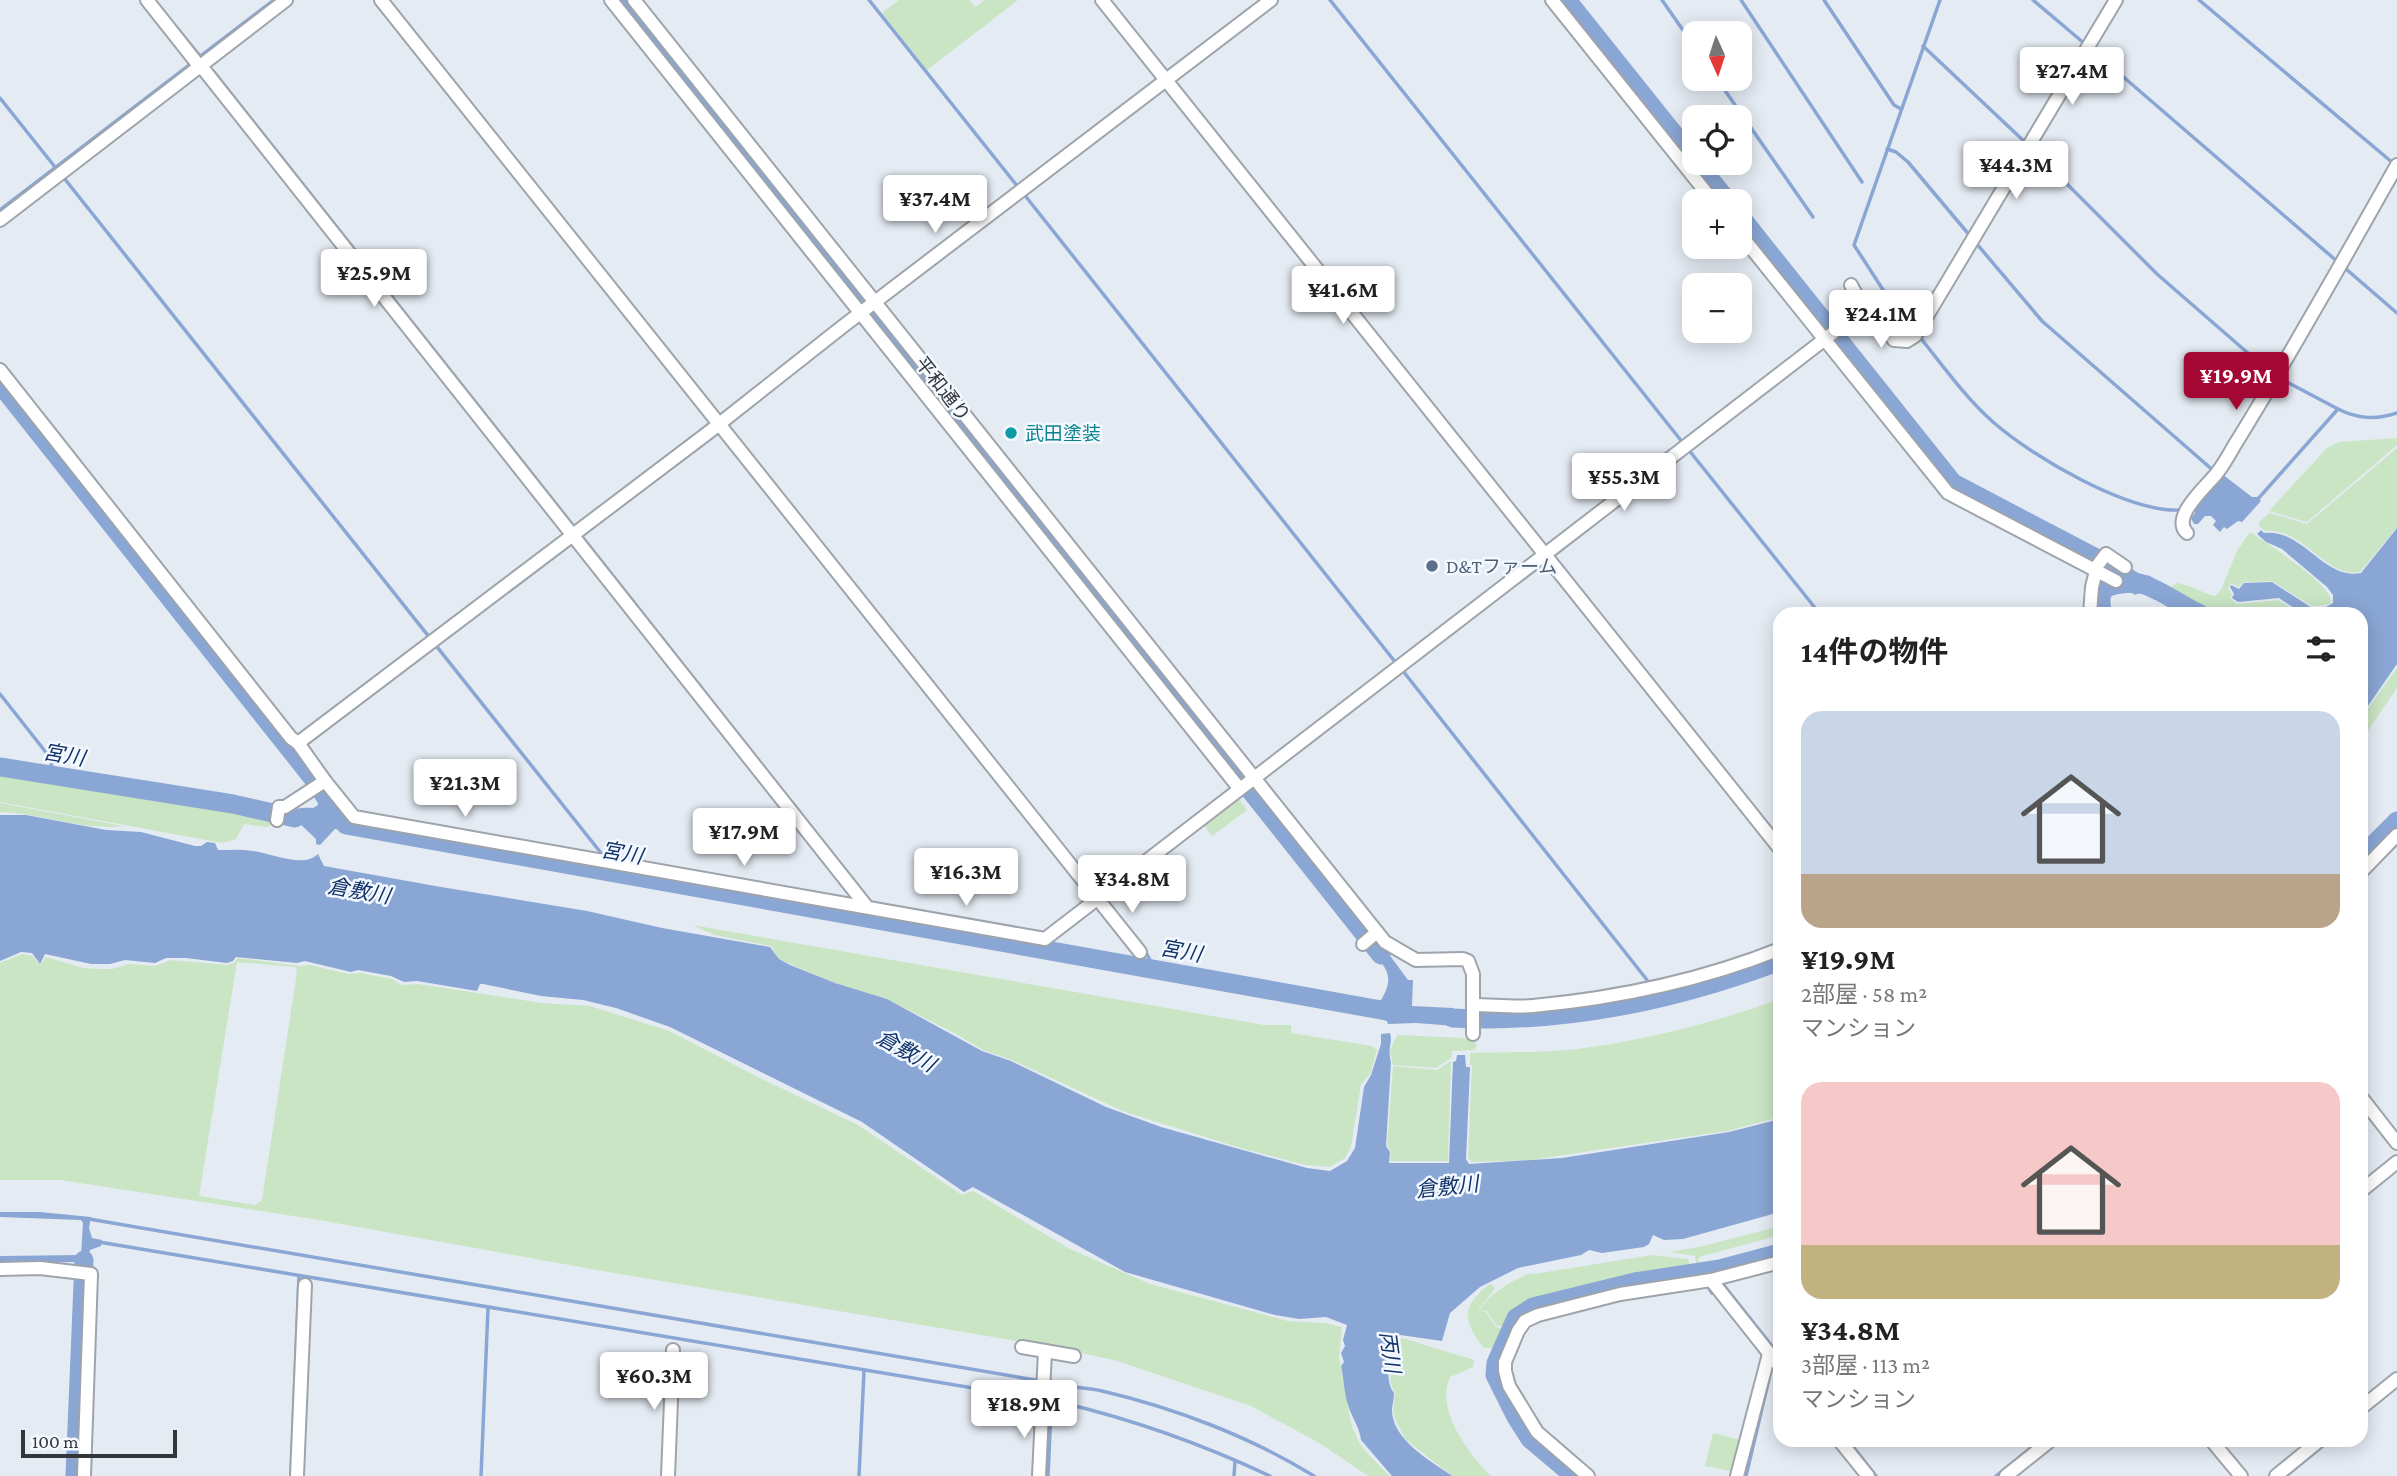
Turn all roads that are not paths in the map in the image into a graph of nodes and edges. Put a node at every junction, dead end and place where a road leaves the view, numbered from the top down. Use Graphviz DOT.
graph roads {
  1 [pos="147,0"];
  2 [pos="286,0"];
  3 [pos="381,0"];
  4 [pos="611,0"];
  5 [pos="634,0"];
  6 [pos="1102,0"];
  7 [pos="1271,0"];
  8 [pos="1552,0"];
  9 [pos="2116,0"];
  10 [pos="198,63"];
  11 [pos="1163,81"];
  12 [pos="2397,165"];
  13 [pos="1703,189"];
  14 [pos="0,220"];
  15 [pos="1752,248"];
  16 [pos="1851,285"];
  17 [pos="867,308"];
  18 [pos="1863,314"];
  19 [pos="1830,336"];
  20 [pos="0,370"];
  21 [pos="721,421"];
  22 [pos="2185,530"];
  23 [pos="575,532"];
  24 [pos="1541,556"];
  25 [pos="2098,566"];
  26 [pos="2125,567"];
  27 [pos="2116,581"];
  28 [pos="2091,607"];
  29 [pos="298,743"];
  30 [pos="1246,783"];
  31 [pos="320,784"];
  32 [pos="278,816"];
  33 [pos="2397,835"];
  34 [pos="1773,840"];
  35 [pos="2368,865"];
  36 [pos="1100,896"];
  37 [pos="872,908"];
  38 [pos="1140,952"];
  39 [pos="1773,952"];
  40 [pos="1473,1008"];
  41 [pos="1472,1031"];
  42 [pos="2368,1106"];
  43 [pos="2397,1143"];
  44 [pos="2397,1162"];
  45 [pos="2368,1185"];
  46 [pos="1773,1264"];
  47 [pos="0,1269"];
  48 [pos="1711,1280"];
  49 [pos="305,1285"];
  50 [pos="1022,1347"];
  51 [pos="673,1350"];
  52 [pos="1045,1351"];
  53 [pos="1769,1354"];
  54 [pos="1074,1356"];
  55 [pos="1773,1359"];
  56 [pos="2397,1379"];
  57 [pos="2368,1402"];
  58 [pos="1844,1447"];
  59 [pos="2042,1447"];
  60 [pos="2217,1447"];
  61 [pos="2311,1447"];
  62 [pos="84,1476"];
  63 [pos="297,1476"];
  64 [pos="668,1476"];
  65 [pos="1039,1476"];
  66 [pos="1588,1476"];
  67 [pos="1737,1476"];
  68 [pos="1867,1476"];
  69 [pos="2006,1476"];
  70 [pos="2241,1476"];
  71 [pos="2276,1476"];
  1 -- 10 [label="street"];
  2 -- 10 [label="street"];
  3 -- 21 [label="street"];
  4 -- 17 [label="street"];
  5 -- 17 [label="street, 平和通り"];
  6 -- 11 [label="street"];
  7 -- 11 [label="street"];
  8 -- 13 [label="street"];
  9 -- 18 [label="street"];
  10 -- 14 [label="street"];
  10 -- 23 [label="street"];
  11 -- 17 [label="street"];
  11 -- 24 [label="street"];
  12 -- 22 [label="street"];
  15 -- 19 [label="street"];
  16 -- 18 [label="street"];
  17 -- 21 [label="street"];
  17 -- 30 [label="street, 平和通り"];
  17 -- 30 [label="street"];
  18 -- 19 [label="street"];
  19 -- 24 [label="street"];
  19 -- 25 [label="street"];
  20 -- 29 [label="street"];
  21 -- 23 [label="street"];
  21 -- 36 [label="street"];
  23 -- 29 [label="street"];
  23 -- 37 [label="street"];
  24 -- 30 [label="street"];
  24 -- 34 [label="street"];
  25 -- 26 [label="street"];
  25 -- 27 [label="street"];
  25 -- 28 [label="street"];
  29 -- 31 [label="street"];
  30 -- 36 [label="street"];
  30 -- 40 [label="street"];
  31 -- 32 [label="street"];
  31 -- 37 [label="street"];
  33 -- 35 [label="street"];
  36 -- 37 [label="street"];
  36 -- 38 [label="street"];
  39 -- 40 [label="street"];
  40 -- 41 [label="street"];
  42 -- 43 [label="street"];
  44 -- 45 [label="street"];
  46 -- 48 [label="street"];
  47 -- 62 [label="street"];
  48 -- 53 [label="street"];
  48 -- 66 [label="street"];
  49 -- 63 [label="street"];
  50 -- 52 [label="street"];
  51 -- 64 [label="street"];
  52 -- 54 [label="street"];
  52 -- 65 [label="street"];
  53 -- 55 [label="street"];
  53 -- 67 [label="street"];
  56 -- 57 [label="street"];
  58 -- 68 [label="street"];
  59 -- 69 [label="street"];
  60 -- 70 [label="street"];
  61 -- 71 [label="street"];
}
